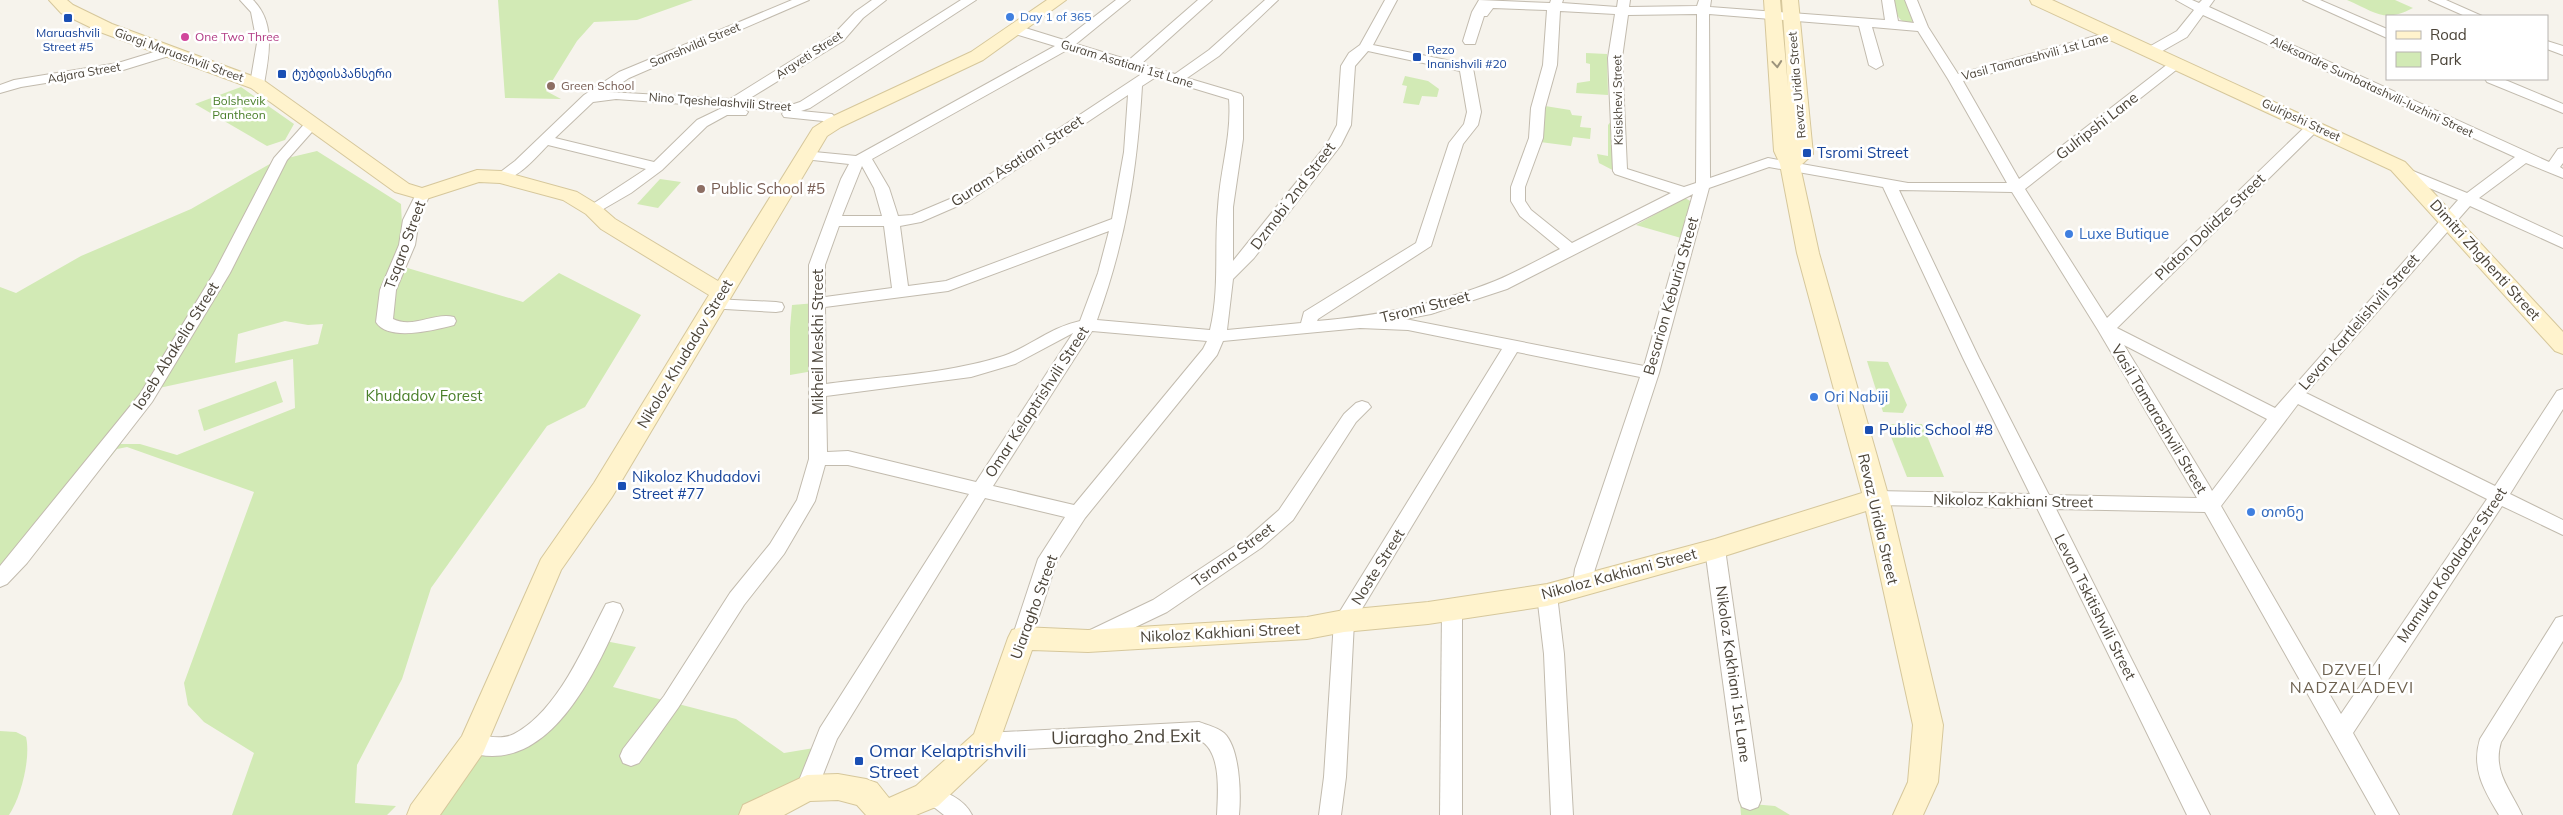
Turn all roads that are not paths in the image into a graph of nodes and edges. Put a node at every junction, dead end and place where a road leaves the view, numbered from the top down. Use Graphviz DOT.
graph roads {
  1 [pos="57,0"];
  2 [pos="246,0"];
  3 [pos="803,0"];
  4 [pos="880,0"];
  5 [pos="970,0"];
  6 [pos="1058,0"];
  7 [pos="1124,0"];
  8 [pos="1206,0"];
  9 [pos="1272,0"];
  10 [pos="1391,0"];
  11 [pos="1484,0"];
  12 [pos="1888,0"];
  13 [pos="1911,0"];
  14 [pos="2038,0"];
  15 [pos="2182,0"];
  16 [pos="2309,0"];
  17 [pos="2436,0"];
  18 [pos="1555,4"];
  19 [pos="2205,4"];
  20 [pos="1623,5"];
  21 [pos="1704,5"];
  22 [pos="1782,8"];
  23 [pos="1479,13"];
  24 [pos="2474,15"];
  25 [pos="1865,23"];
  26 [pos="1892,25"];
  27 [pos="1922,27"];
  28 [pos="1017,30"];
  29 [pos="2386,34"];
  30 [pos="2115,35"];
  31 [pos="1470,42"];
  32 [pos="1066,45"];
  33 [pos="2548,45"];
  34 [pos="1365,47"];
  35 [pos="2152,51"];
  36 [pos="2563,51"];
  37 [pos="166,52"];
  38 [pos="2178,63"];
  39 [pos="1131,65"];
  40 [pos="1876,65"];
  41 [pos="1154,72"];
  42 [pos="0,77"];
  43 [pos="1177,79"];
  44 [pos="1955,80"];
  45 [pos="2494,80"];
  46 [pos="19,83"];
  47 [pos="257,84"];
  48 [pos="1136,84"];
  49 [pos="0,89"];
  50 [pos="589,98"];
  51 [pos="732,104"];
  52 [pos="2563,109"];
  53 [pos="834,123"];
  54 [pos="312,124"];
  55 [pos="2314,126"];
  56 [pos="546,140"];
  57 [pos="2563,152"];
  58 [pos="804,155"];
  59 [pos="2525,156"];
  60 [pos="861,160"];
  61 [pos="1790,164"];
  62 [pos="657,167"];
  63 [pos="2558,171"];
  64 [pos="2408,174"];
  65 [pos="501,177"];
  66 [pos="1888,182"];
  67 [pos="1703,184"];
  68 [pos="2017,188"];
  69 [pos="1684,192"];
  70 [pos="423,194"];
  71 [pos="2468,199"];
  72 [pos="593,210"];
  73 [pos="891,221"];
  74 [pos="2448,221"];
  75 [pos="832,222"];
  76 [pos="1119,222"];
  77 [pos="2563,243"];
  78 [pos="1571,250"];
  79 [pos="1226,278"];
  80 [pos="901,292"];
  81 [pos="718,299"];
  82 [pos="816,302"];
  83 [pos="776,307"];
  84 [pos="448,321"];
  85 [pos="1360,323"];
  86 [pos="1087,325"];
  87 [pos="1308,328"];
  88 [pos="2106,329"];
  89 [pos="1218,336"];
  90 [pos="1514,346"];
  91 [pos="2563,346"];
  92 [pos="1650,373"];
  93 [pos="818,391"];
  94 [pos="2563,394"];
  95 [pos="2296,395"];
  96 [pos="1362,407"];
  97 [pos="2277,417"];
  98 [pos="818,459"];
  99 [pos="980,491"];
  100 [pos="2499,496"];
  101 [pos="1876,498"];
  102 [pos="2042,502"];
  103 [pos="2210,505"];
  104 [pos="1078,514"];
  105 [pos="2563,528"];
  106 [pos="1715,549"];
  107 [pos="0,579"];
  108 [pos="1583,584"];
  109 [pos="1546,595"];
  110 [pos="613,610"];
  111 [pos="1452,610"];
  112 [pos="1344,621"];
  113 [pos="2563,624"];
  114 [pos="1022,638"];
  115 [pos="1088,641"];
  116 [pos="2340,734"];
  117 [pos="986,742"];
  118 [pos="474,744"];
  119 [pos="631,756"];
  120 [pos="807,788"];
  121 [pos="927,796"];
  122 [pos="1750,800"];
  123 [pos="885,814"];
  124 [pos="422,815"];
  125 [pos="754,815"];
  126 [pos="962,815"];
  127 [pos="1228,815"];
  128 [pos="1330,815"];
  129 [pos="1451,815"];
  130 [pos="1562,815"];
  131 [pos="1908,815"];
  132 [pos="2199,815"];
  133 [pos="2388,815"];
  134 [pos="2511,815"];
  1 -- 37 [label="street, Giorgi Maruashvili Street"];
  2 -- 47 [label="street"];
  3 -- 50 [label="street, Samshvildi Street"];
  4 -- 51 [label="street, Argveti Street"];
  5 -- 51 [label="street, Nino Tqeshelashvili Street"];
  6 -- 28 [label="street, Nikoloz Khudadov Street"];
  7 -- 32 [label="street"];
  8 -- 39 [label="street"];
  9 -- 43 [label="street"];
  10 -- 34 [label="street, Dzmobi 2nd Street"];
  11 -- 23 [label="street"];
  12 -- 26 [label="street"];
  13 -- 27 [label="street, Vasil Tamarashvili Street"];
  14 -- 30 [label="street, Gulripshi Street"];
  15 -- 19 [label="street, Aleksandre Sumbatashvili-Iuzhini Street"];
  16 -- 29 [label="street"];
  17 -- 24 [label="street"];
  18 -- 20 [label="street"];
  18 -- 23 [label="street"];
  18 -- 78 [label="street"];
  19 -- 35 [label="street"];
  19 -- 59 [label="street, Aleksandre Sumbatashvili-Iuzhini Street"];
  20 -- 21 [label="street"];
  20 -- 69 [label="street, Kisiskhevi Street"];
  21 -- 22 [label="street"];
  21 -- 67 [label="street, Besarion Keburia Street"];
  22 -- 25 [label="street"];
  22 -- 61 [label="street, Revaz Uridia Street"];
  23 -- 31 [label="street"];
  25 -- 26 [label="street"];
  25 -- 40 [label="street"];
  26 -- 27 [label="street"];
  27 -- 44 [label="street, Vasil Tamarashvili Street"];
  28 -- 32 [label="street, Guram Asatiani 1st Lane"];
  28 -- 53 [label="street, Nikoloz Khudadov Street"];
  30 -- 35 [label="street, Gulripshi Street"];
  30 -- 44 [label="street, Vasil Tamarashvili 1st Lane"];
  32 -- 39 [label="street, Guram Asatiani 1st Lane"];
  32 -- 60 [label="street"];
  33 -- 36 [label="street"];
  34 -- 79 [label="street, Dzmobi 2nd Street"];
  34 -- 87 [label="street"];
  35 -- 38 [label="street, Gulripshi Street"];
  37 -- 46 [label="street, Adjara Street"];
  37 -- 47 [label="street, Giorgi Maruashvili Street"];
  38 -- 55 [label="street, Gulripshi Street"];
  38 -- 68 [label="street, Gulripshi Lane"];
  39 -- 41 [label="street, Guram Asatiani 1st Lane"];
  41 -- 43 [label="street, Guram Asatiani 1st Lane"];
  41 -- 48 [label="street"];
  42 -- 46 [label="street"];
  43 -- 79 [label="street, Guram Asatiani 1st Lane"];
  44 -- 68 [label="street, Vasil Tamarashvili Street"];
  45 -- 52 [label="street"];
  46 -- 49 [label="street, Adjara Street"];
  47 -- 54 [label="street, Giorgi Maruashvili Street"];
  48 -- 73 [label="street, Guram Asatiani Street"];
  48 -- 76 [label="street, Omar Kelaptrishvili Street"];
  50 -- 51 [label="street, Nino Tqeshelashvili Street"];
  50 -- 56 [label="street, Samshvildi Street"];
  53 -- 58 [label="street, Nikoloz Khudadov Street"];
  53 -- 62 [label="street"];
  54 -- 70 [label="street, Giorgi Maruashvili Street"];
  54 -- 107 [label="street, Ioseb Abakelia Street"];
  55 -- 64 [label="street, Gulripshi Street"];
  55 -- 88 [label="street, Platon Dolidze Street"];
  56 -- 62 [label="street"];
  56 -- 65 [label="street, Samshvildi Street"];
  57 -- 63 [label="street"];
  58 -- 60 [label="street"];
  58 -- 81 [label="street, Nikoloz Khudadov Street"];
  59 -- 63 [label="street, Aleksandre Sumbatashvili-Iuzhini Street"];
  59 -- 71 [label="street, Levan Kartlelishvili Street"];
  60 -- 73 [label="street"];
  60 -- 75 [label="street, Mikheil Meskhi Street"];
  61 -- 66 [label="street, Tsromi Street"];
  61 -- 67 [label="street, Tsromi Street"];
  61 -- 101 [label="street, Revaz Uridia Street"];
  62 -- 72 [label="street"];
  64 -- 71 [label="street, Gulripshi Street"];
  64 -- 74 [label="street, Dimitri Zhghenti Street"];
  65 -- 70 [label="street, Tsqaro Street"];
  65 -- 72 [label="street, Tsqaro Street"];
  66 -- 68 [label="street, Tsromi Street"];
  66 -- 102 [label="street, Levan Tskitishvili Street"];
  67 -- 69 [label="street, Tsromi Street"];
  67 -- 92 [label="street, Besarion Keburia Street"];
  68 -- 88 [label="street, Vasil Tamarashvili Street"];
  69 -- 78 [label="street, Tsromi Street"];
  70 -- 84 [label="street, Tsqaro Street"];
  71 -- 74 [label="street, Levan Kartlelishvili Street"];
  71 -- 77 [label="street, Gulripshi Street"];
  72 -- 81 [label="street, Tsqaro Street"];
  73 -- 75 [label="street, Guram Asatiani Street"];
  73 -- 80 [label="street"];
  74 -- 91 [label="street, Dimitri Zhghenti Street"];
  74 -- 95 [label="street, Levan Kartlelishvili Street"];
  75 -- 82 [label="street, Mikheil Meskhi Street"];
  76 -- 80 [label="street"];
  76 -- 86 [label="street, Omar Kelaptrishvili Street"];
  78 -- 85 [label="street, Tsromi Street"];
  79 -- 89 [label="street"];
  80 -- 82 [label="street"];
  81 -- 83 [label="street"];
  81 -- 118 [label="street, Nikoloz Khudadov Street"];
  82 -- 93 [label="street, Mikheil Meskhi Street"];
  85 -- 87 [label="street"];
  85 -- 90 [label="street"];
  86 -- 89 [label="street"];
  86 -- 93 [label="street"];
  86 -- 99 [label="street, Omar Kelaptrishvili Street"];
  87 -- 89 [label="street"];
  88 -- 97 [label="street"];
  88 -- 103 [label="street, Vasil Tamarashvili Street"];
  89 -- 104 [label="street, Uiaragho Street"];
  90 -- 92 [label="street"];
  90 -- 112 [label="street, Noste Street"];
  92 -- 108 [label="street, Besarion Keburia Street"];
  93 -- 98 [label="street, Mikheil Meskhi Street"];
  94 -- 100 [label="street, Mamuka Kobaladze Street"];
  95 -- 97 [label="street, Levan Kartlelishvili Street"];
  95 -- 100 [label="street"];
  96 -- 115 [label="street, Tsroma Street"];
  97 -- 103 [label="street, Levan Kartlelishvili Street"];
  98 -- 99 [label="street"];
  98 -- 119 [label="street, Mikheil Meskhi Street"];
  99 -- 104 [label="street"];
  99 -- 120 [label="street, Omar Kelaptrishvili Street"];
  100 -- 105 [label="street"];
  100 -- 116 [label="street, Mamuka Kobaladze Street"];
  101 -- 102 [label="street, Nikoloz Kakhiani Street"];
  101 -- 106 [label="street, Nikoloz Kakhiani Street"];
  101 -- 131 [label="street, Revaz Uridia Street"];
  102 -- 103 [label="street, Nikoloz Kakhiani Street"];
  102 -- 132 [label="street, Levan Tskitishvili Street"];
  103 -- 116 [label="street, Vasil Tamarashvili Street"];
  104 -- 114 [label="street, Uiaragho Street"];
  106 -- 108 [label="street, Nikoloz Kakhiani Street"];
  106 -- 122 [label="street, Nikoloz Kakhiani 1st Lane"];
  108 -- 109 [label="street, Nikoloz Kakhiani Street"];
  109 -- 111 [label="street, Nikoloz Kakhiani Street"];
  109 -- 130 [label="street"];
  110 -- 118 [label="street"];
  111 -- 112 [label="street, Nikoloz Kakhiani Street"];
  111 -- 129 [label="street"];
  112 -- 115 [label="street, Nikoloz Kakhiani Street"];
  112 -- 128 [label="street, Noste Street"];
  113 -- 134 [label="street"];
  114 -- 115 [label="street, Nikoloz Kakhiani Street"];
  114 -- 117 [label="street, Uiaragho Street"];
  116 -- 133 [label="street, Vasil Tamarashvili Street"];
  117 -- 121 [label="street, Uiaragho Street"];
  117 -- 127 [label="street, Uiaragho 2nd Exit"];
  118 -- 124 [label="street, Nikoloz Khudadov Street"];
  120 -- 123 [label="street"];
  120 -- 125 [label="street"];
  121 -- 123 [label="street, Uiaragho Street"];
  121 -- 126 [label="street"];
}
